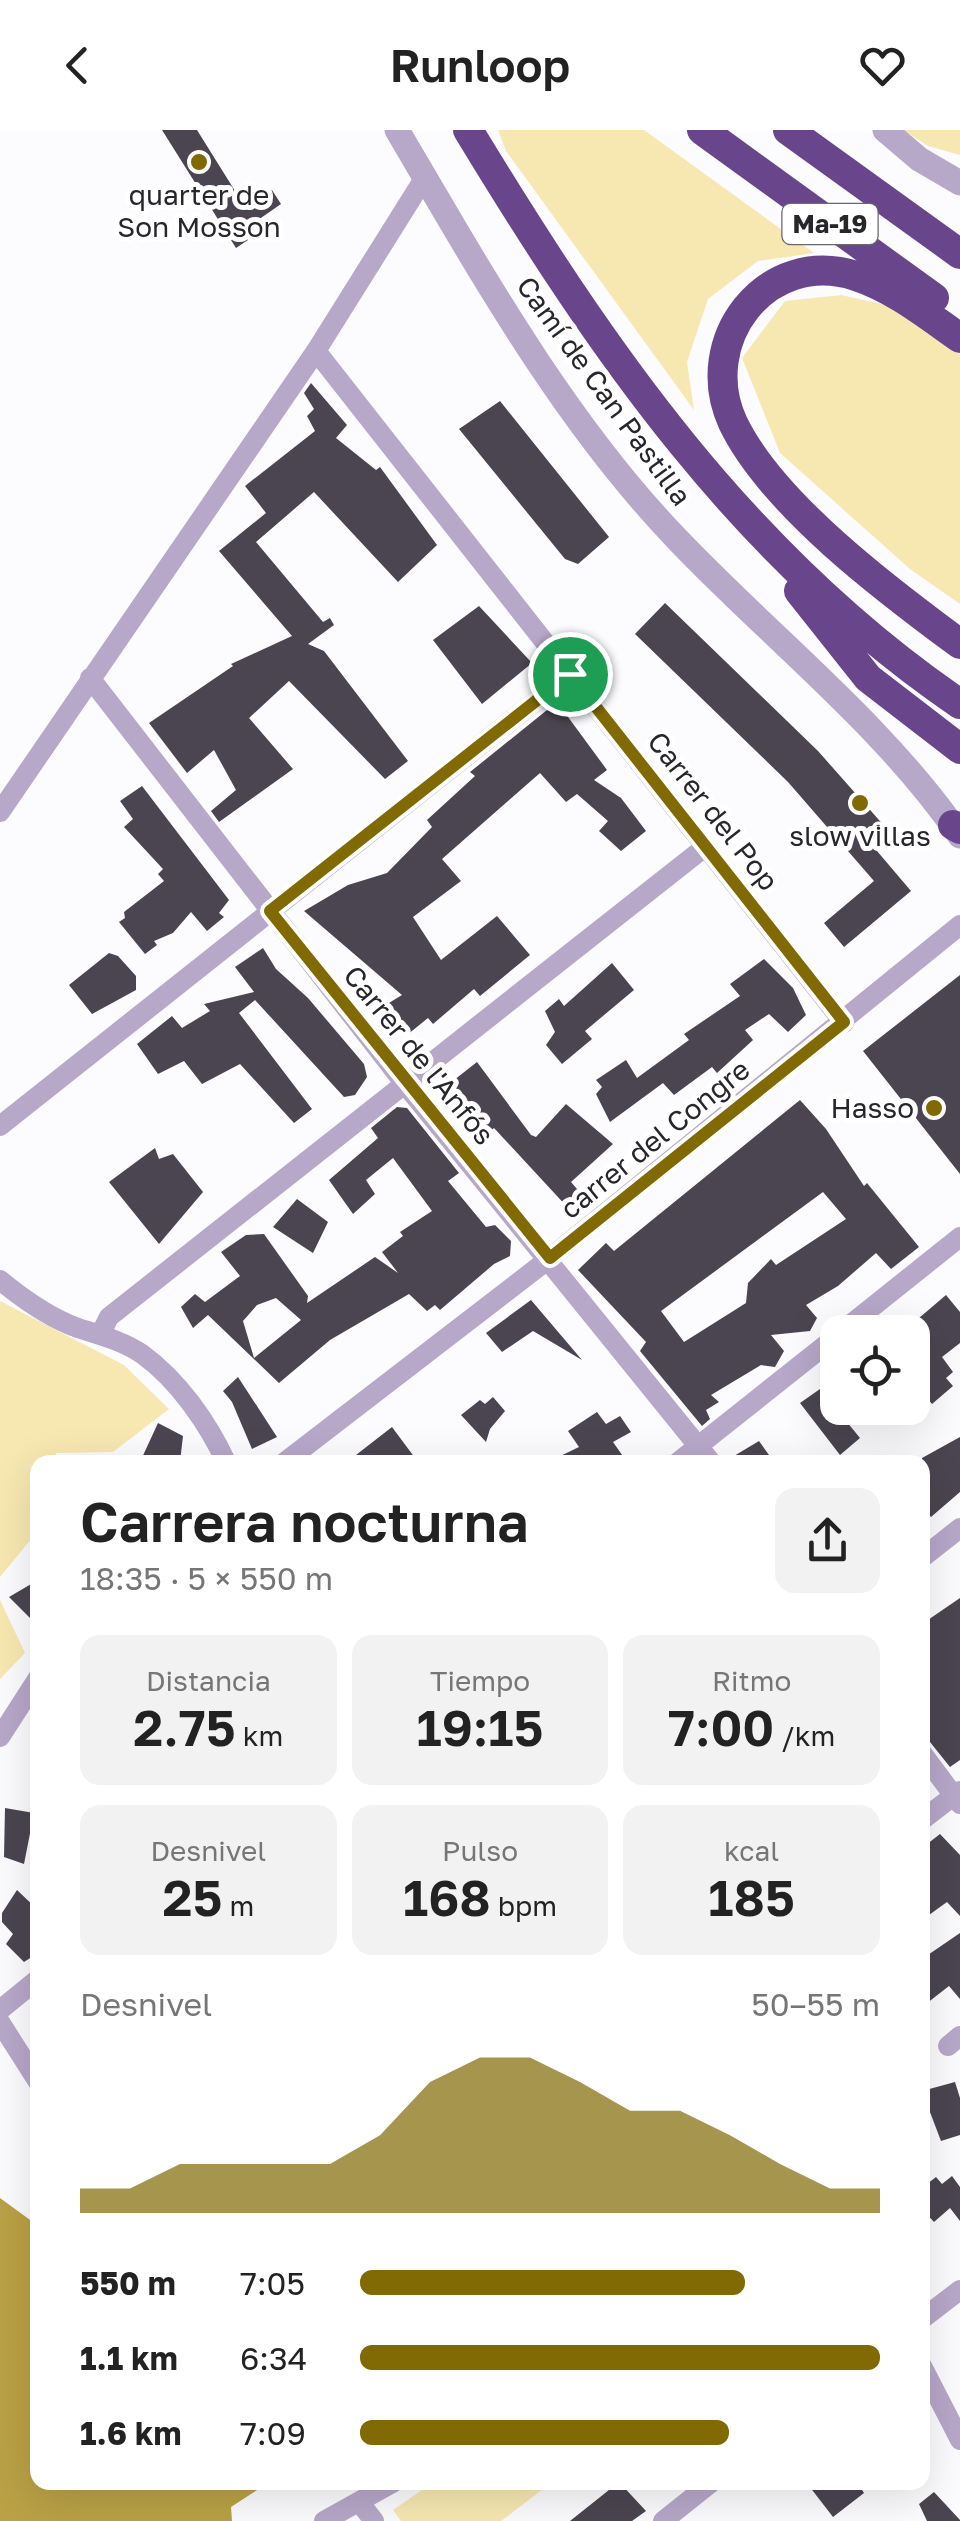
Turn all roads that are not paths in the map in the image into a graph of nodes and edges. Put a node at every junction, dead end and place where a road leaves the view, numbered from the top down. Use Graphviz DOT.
graph roads {
  1 [pos="397,130"];
  2 [pos="468,130"];
  3 [pos="702,130"];
  4 [pos="788,130"];
  5 [pos="886,130"];
  6 [pos="960,166"];
  7 [pos="425,177"];
  8 [pos="960,183"];
  9 [pos="959,254"];
  10 [pos="960,316"];
  11 [pos="960,338"];
  12 [pos="316,351"];
  13 [pos="759,536"];
  14 [pos="960,644"];
  15 [pos="570,674"];
  16 [pos="90,678"];
  17 [pos="960,704"];
  18 [pos="960,749"];
  19 [pos="0,812"];
  20 [pos="958,830"];
  21 [pos="705,846"];
  22 [pos="270,911"];
  23 [pos="960,925"];
  24 [pos="844,1022"];
  25 [pos="405,1084"];
  26 [pos="0,1126"];
  27 [pos="960,1237"];
  28 [pos="550,1258"];
  29 [pos="0,1280"];
  30 [pos="863,1315"];
  31 [pos="101,1333"];
  32 [pos="820,1351"];
  33 [pos="705,1454"];
  34 [pos="223,1455"];
  35 [pos="294,1455"];
  36 [pos="960,1528"];
  37 [pos="930,1552"];
  38 [pos="30,1690"];
  39 [pos="0,1737"];
  40 [pos="930,1763"];
  41 [pos="958,1797"];
  42 [pos="930,1815"];
  43 [pos="30,1986"];
  44 [pos="0,2010"];
  45 [pos="0,2022"];
  46 [pos="30,2069"];
  47 [pos="960,2290"];
  48 [pos="930,2312"];
  49 [pos="930,2382"];
  50 [pos="960,2440"];
  51 [pos="381,2490"];
  52 [pos="702,2490"];
  53 [pos="360,2503"];
  54 [pos="324,2521"];
  55 [pos="374,2521"];
  56 [pos="662,2521"];
  1 -- 7 [label="street, Camí de Can Pastilla"];
  2 -- 13 [label="highway"];
  3 -- 10 [label="highway, Ma-19"];
  4 -- 9 [label="highway, Ma-19"];
  5 -- 6 [label="street"];
  5 -- 8 [label="street"];
  7 -- 12 [label="street"];
  7 -- 20 [label="street, Camí de Can Pastilla"];
  11 -- 14 [label="highway"];
  12 -- 15 [label="street, Carrer del Pop"];
  12 -- 16 [label="street"];
  13 -- 17 [label="highway"];
  13 -- 18 [label="highway"];
  15 -- 21 [label="street, Carrer del Pop"];
  15 -- 22 [label="street"];
  16 -- 19 [label="street"];
  16 -- 22 [label="street, Carrer de l'Anfós"];
  21 -- 24 [label="street, Carrer del Pop"];
  21 -- 25 [label="street"];
  22 -- 25 [label="street, Carrer de l'Anfós"];
  22 -- 26 [label="street"];
  23 -- 24 [label="street, carrer del Congre"];
  24 -- 28 [label="street, carrer del Congre"];
  25 -- 28 [label="street, Carrer de l'Anfós"];
  25 -- 31 [label="street"];
  27 -- 30 [label="street"];
  28 -- 33 [label="street, Carrer de l'Anfós"];
  28 -- 35 [label="street, carrer del Congre"];
  29 -- 31 [label="street"];
  31 -- 34 [label="street"];
  32 -- 33 [label="street"];
  36 -- 37 [label="street"];
  38 -- 39 [label="street"];
  40 -- 41 [label="street"];
  41 -- 42 [label="street"];
  43 -- 44 [label="street"];
  45 -- 46 [label="street"];
  47 -- 48 [label="street"];
  49 -- 50 [label="street"];
  51 -- 53 [label="street"];
  52 -- 56 [label="street"];
  53 -- 54 [label="street"];
  53 -- 55 [label="street"];
}
